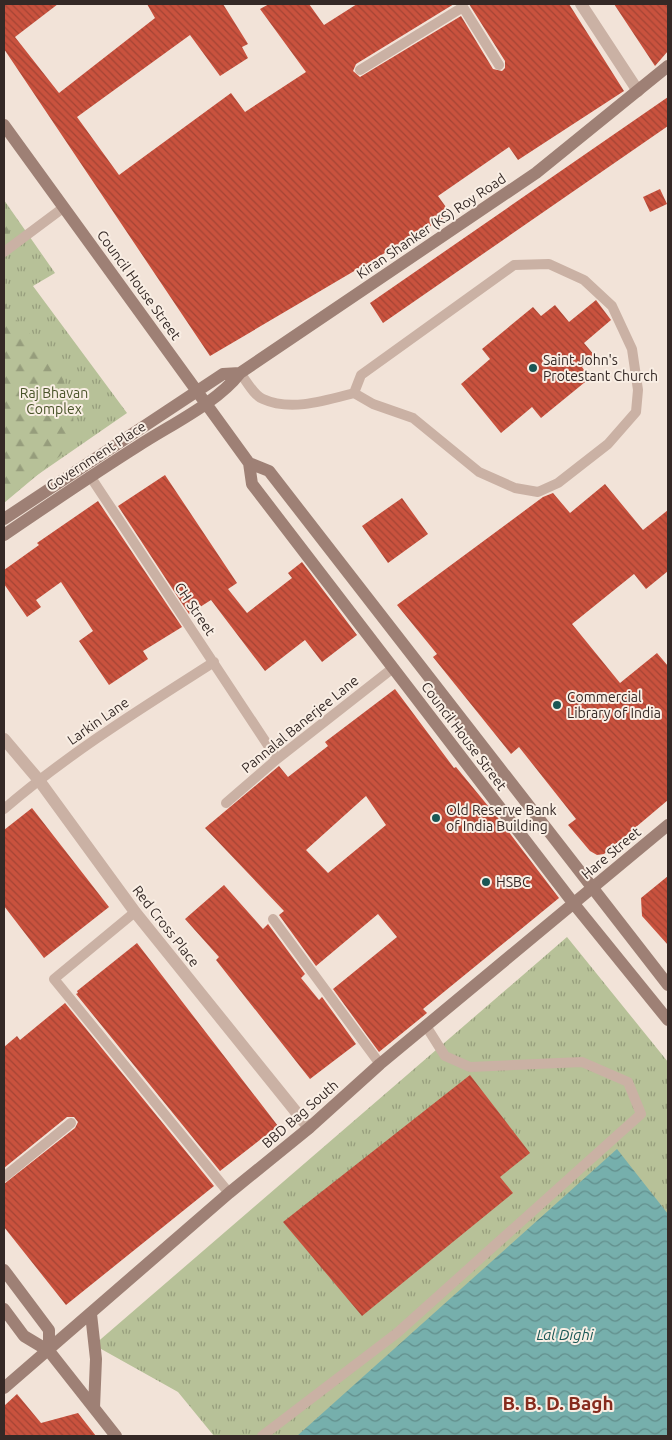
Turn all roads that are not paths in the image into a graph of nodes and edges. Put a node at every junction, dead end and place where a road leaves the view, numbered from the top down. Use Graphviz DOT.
graph roads {
  1 [pos="581,4"];
  2 [pos="462,6"];
  3 [pos="499,65"];
  4 [pos="668,66"];
  5 [pos="360,70"];
  6 [pos="638,91"];
  7 [pos="4,125"];
  8 [pos="63,208"];
  9 [pos="4,252"];
  10 [pos="240,373"];
  11 [pos="197,391"];
  12 [pos="354,393"];
  13 [pos="205,403"];
  14 [pos="249,463"];
  15 [pos="90,476"];
  16 [pos="4,518"];
  17 [pos="4,535"];
  18 [pos="214,662"];
  19 [pos="393,668"];
  20 [pos="4,739"];
  21 [pos="277,758"];
  22 [pos="38,779"];
  23 [pos="226,803"];
  24 [pos="4,809"];
  25 [pos="668,826"];
  26 [pos="592,890"];
  27 [pos="574,904"];
  28 [pos="135,912"];
  29 [pos="272,919"];
  30 [pos="668,985"];
  31 [pos="668,1020"];
  32 [pos="426,1026"];
  33 [pos="380,1064"];
  34 [pos="71,1123"];
  35 [pos="309,1128"];
  36 [pos="4,1177"];
  37 [pos="230,1193"];
  38 [pos="4,1270"];
  39 [pos="4,1309"];
  40 [pos="91,1314"];
  41 [pos="49,1351"];
  42 [pos="4,1388"];
  43 [pos="94,1408"];
  44 [pos="116,1436"];
  45 [pos="262,1436"];
  1 -- 6 [label="street"];
  2 -- 3 [label="lane"];
  2 -- 5 [label="lane"];
  4 -- 6 [label="main road, Kiran Shanker (KS) Roy Road"];
  6 -- 10 [label="main road, Kiran Shanker (KS) Roy Road"];
  7 -- 8 [label="main road, Council House Street"];
  8 -- 9 [label="lane"];
  8 -- 11 [label="main road, Council House Street"];
  10 -- 11 [label="main road"];
  10 -- 12 [label="lane"];
  10 -- 13 [label="main road, Kiran Shanker (KS) Roy Road"];
  11 -- 13 [label="main road, Council House Street"];
  11 -- 16 [label="main road"];
  12 -- 12 [label="lane"];
  13 -- 14 [label="main road, Council House Street"];
  13 -- 15 [label="main road, Government Place"];
  14 -- 19 [label="main road, Council House Street"];
  14 -- 26 [label="main road, Council House Street"];
  15 -- 17 [label="main road, Government Place"];
  15 -- 18 [label="lane, CH Street"];
  18 -- 21 [label="lane, CH Street"];
  18 -- 22 [label="lane, Larkin Lane"];
  19 -- 21 [label="lane, Pannalal Banerjee Lane"];
  19 -- 27 [label="main road, Council House Street"];
  20 -- 22 [label="street, Red Cross Place"];
  21 -- 23 [label="lane, Pannalal Banerjee Lane"];
  22 -- 24 [label="lane, Larkin Lane"];
  22 -- 28 [label="street, Red Cross Place"];
  25 -- 26 [label="main road, Hare Street"];
  26 -- 27 [label="main road, Hare Street"];
  26 -- 30 [label="main road, Council House Street"];
  27 -- 31 [label="main road, Council House Street"];
  27 -- 32 [label="main road, BBD Bag South"];
  28 -- 35 [label="street, Red Cross Place"];
  28 -- 37 [label="lane"];
  29 -- 33 [label="lane"];
  32 -- 33 [label="main road, BBD Bag South"];
  32 -- 45 [label="lane"];
  33 -- 35 [label="main road, BBD Bag South"];
  34 -- 36 [label="lane"];
  35 -- 37 [label="main road, BBD Bag South"];
  37 -- 40 [label="main road, BBD Bag South"];
  38 -- 41 [label="main road"];
  39 -- 41 [label="main road"];
  40 -- 41 [label="main road, BBD Bag South"];
  40 -- 43 [label="main road"];
  41 -- 42 [label="main road, BBD Bag South"];
  41 -- 43 [label="main road"];
  43 -- 44 [label="main road"];
}
